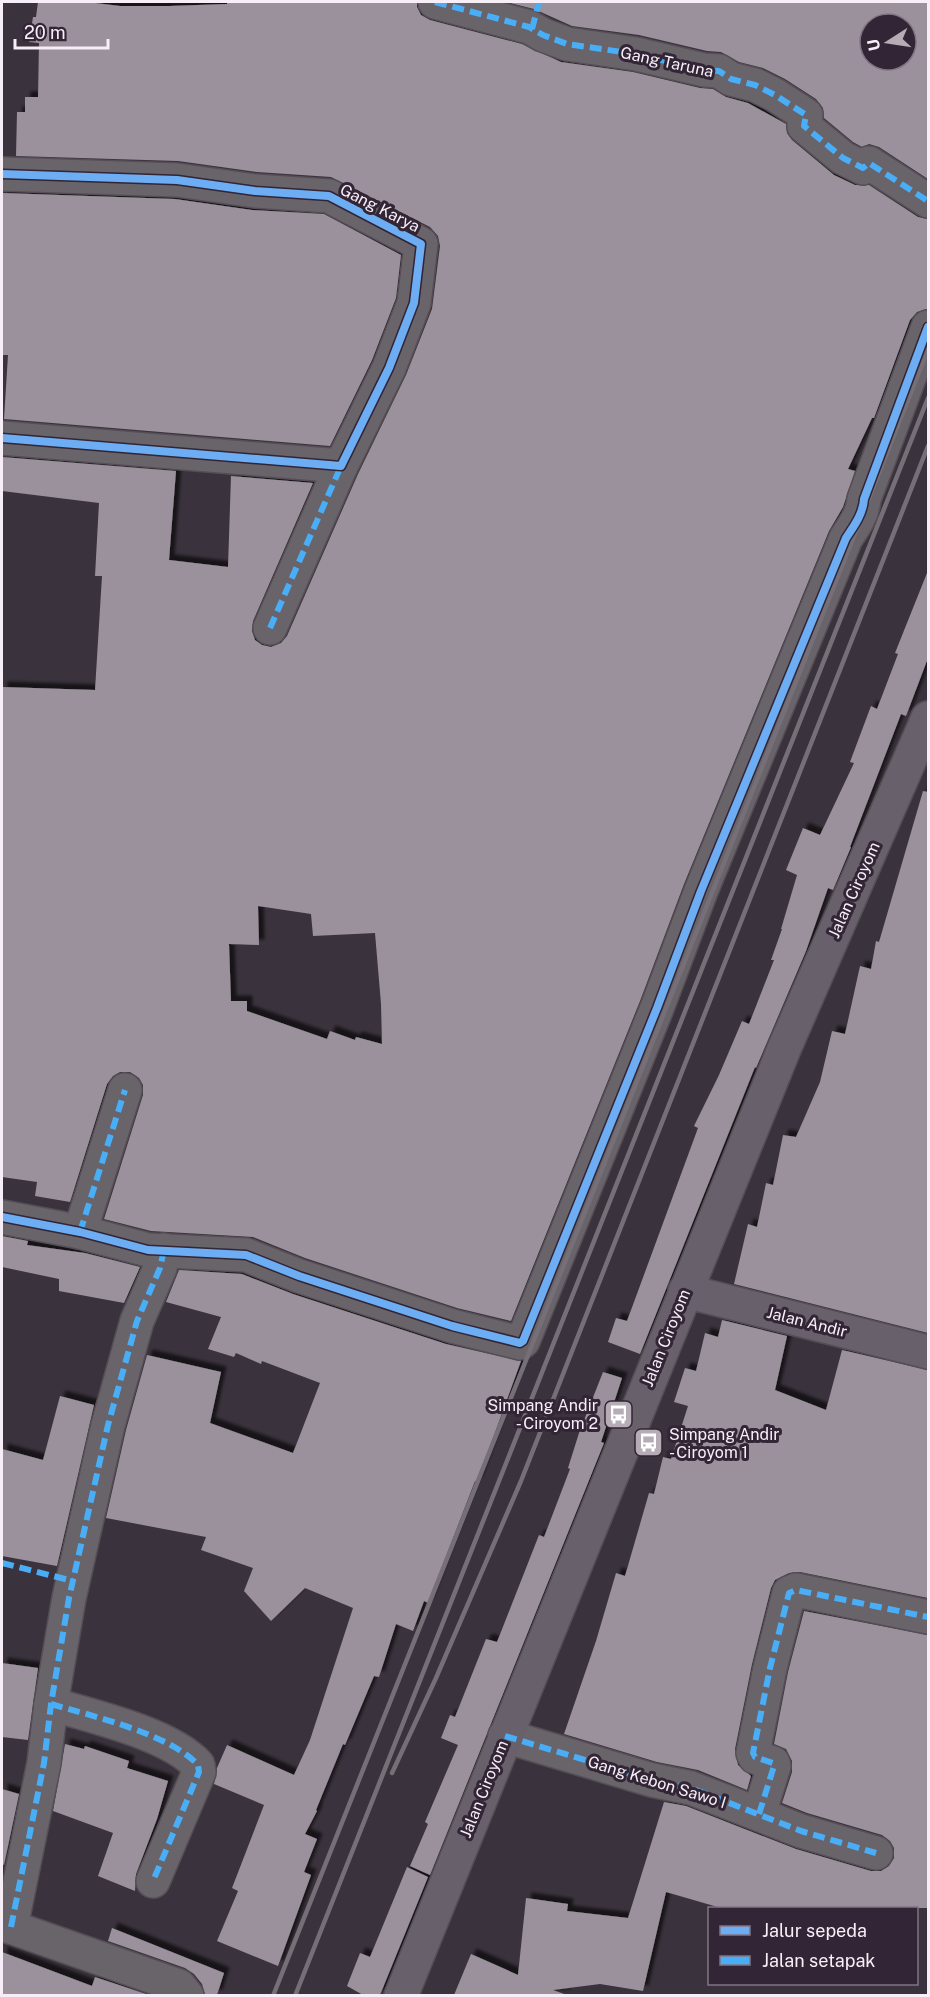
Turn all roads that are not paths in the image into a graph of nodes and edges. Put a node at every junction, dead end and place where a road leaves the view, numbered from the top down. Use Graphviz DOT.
graph roads {
  1 [pos="435,2"];
  2 [pos="535,15"];
  3 [pos="2,174"];
  4 [pos="928,201"];
  5 [pos="928,327"];
  6 [pos="2,438"];
  7 [pos="341,466"];
  8 [pos="270,628"];
  9 [pos="928,718"];
  10 [pos="125,1090"];
  11 [pos="2,1217"];
  12 [pos="80,1232"];
  13 [pos="164,1250"];
  14 [pos="685,1291"];
  15 [pos="928,1352"];
  16 [pos="928,1617"];
  17 [pos="51,1704"];
  18 [pos="505,1736"];
  19 [pos="759,1814"];
  20 [pos="876,1853"];
  21 [pos="153,1881"];
  22 [pos="6,1926"];
  23 [pos="187,1995"];
  24 [pos="401,1995"];
  1 -- 2 [label="street, Gang Taruna"];
  2 -- 4 [label="street, Gang Taruna"];
  3 -- 7 [label="street, Gang Karya"];
  5 -- 13 [label="street"];
  6 -- 7 [label="street"];
  7 -- 8 [label="street"];
  9 -- 14 [label="main road, Jalan Ciroyom"];
  10 -- 12 [label="street"];
  11 -- 12 [label="street"];
  12 -- 13 [label="street"];
  13 -- 17 [label="street"];
  14 -- 15 [label="main road, Jalan Andir"];
  14 -- 18 [label="main road, Jalan Ciroyom"];
  16 -- 19 [label="street"];
  17 -- 21 [label="street"];
  17 -- 22 [label="street"];
  18 -- 19 [label="street, Gang Kebon Sawo I"];
  18 -- 24 [label="main road, Jalan Ciroyom"];
  19 -- 20 [label="street, Gang Kebon Sawo I"];
  22 -- 23 [label="street"];
}
